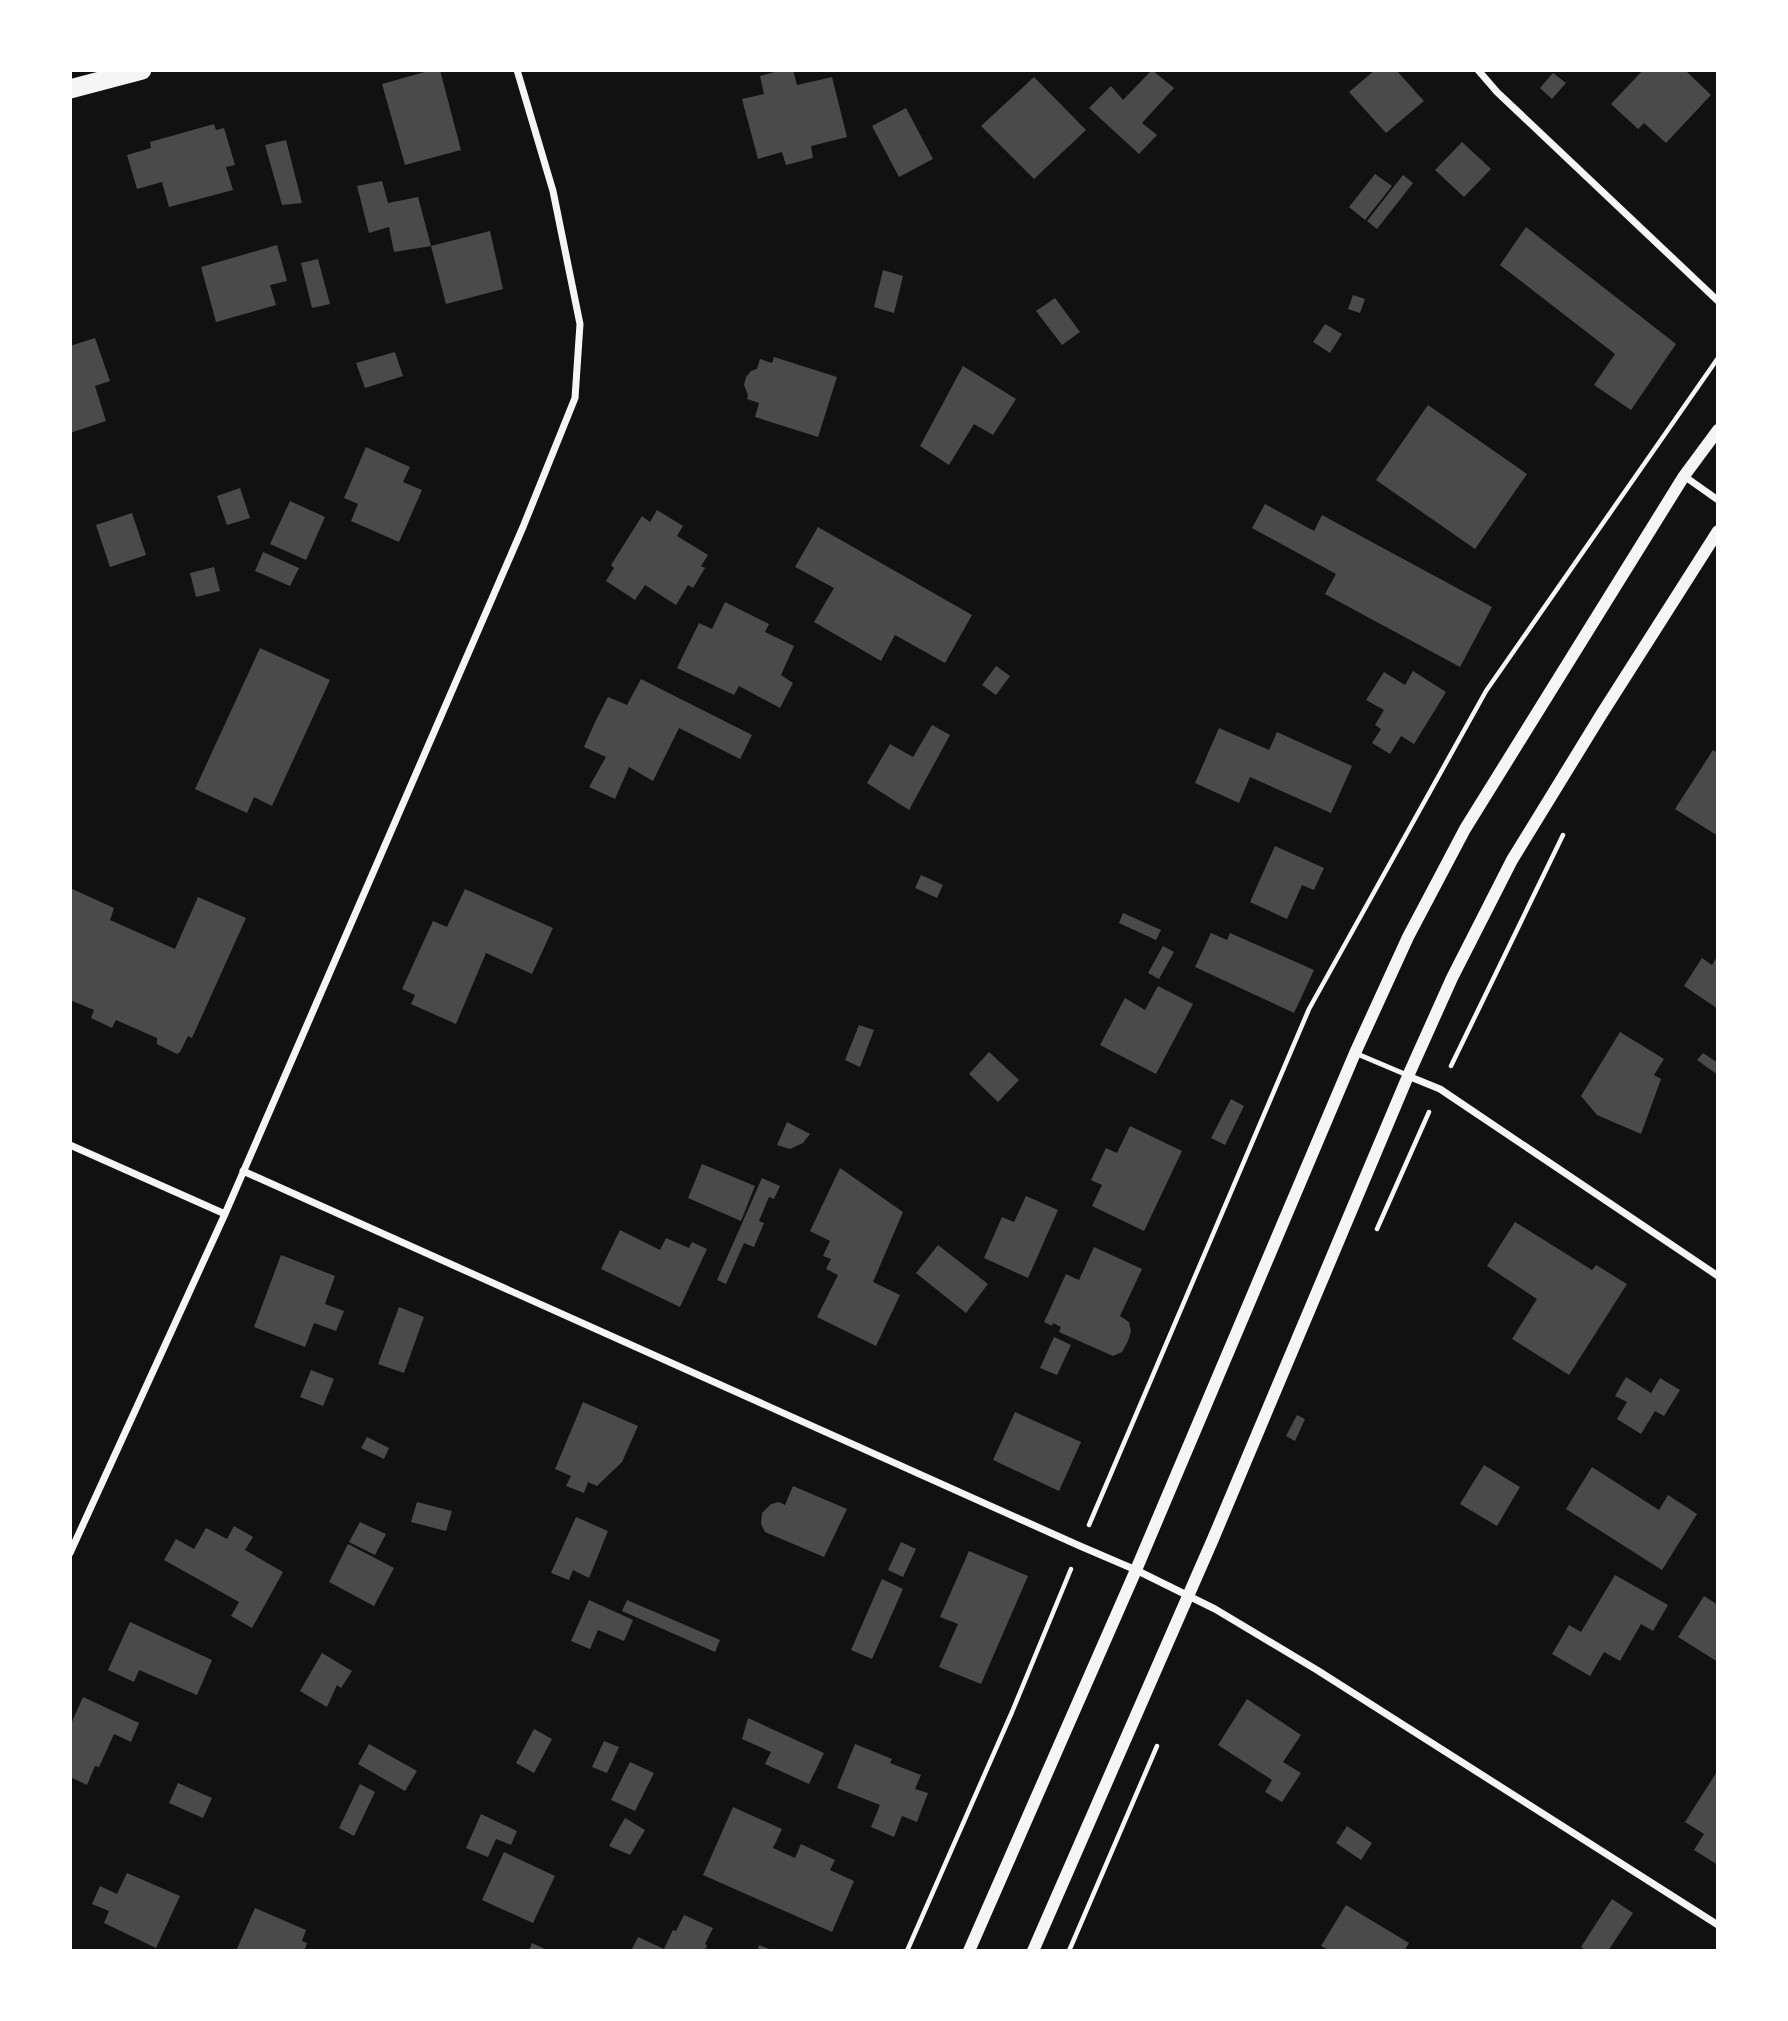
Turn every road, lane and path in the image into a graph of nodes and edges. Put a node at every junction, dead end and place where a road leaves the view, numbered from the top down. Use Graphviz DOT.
graph roads {
  1 [pos="142,70"];
  2 [pos="517,70"];
  3 [pos="1478,70"];
  4 [pos="70,89"];
  5 [pos="1718,300"];
  6 [pos="1718,358"];
  7 [pos="1718,430"];
  8 [pos="1684,476"];
  9 [pos="1718,500"];
  10 [pos="1718,531"];
  11 [pos="1564,834"];
  12 [pos="1355,1053"];
  13 [pos="1408,1076"];
  14 [pos="1440,1089"];
  15 [pos="70,1145"];
  16 [pos="243,1171"];
  17 [pos="225,1214"];
  18 [pos="1718,1276"];
  19 [pos="1080,1546"];
  20 [pos="70,1553"];
  21 [pos="1136,1570"];
  22 [pos="1188,1595"];
  23 [pos="1161,1735"];
  24 [pos="1718,1925"];
  25 [pos="907,1951"];
  26 [pos="969,1951"];
  27 [pos="1033,1951"];
  28 [pos="1069,1951"];
  1 -- 4 [label="highway"];
  2 -- 16 [label="street"];
  3 -- 5 [label="street"];
  6 -- 19 [label="path"];
  7 -- 8 [label="street"];
  8 -- 9 [label="street"];
  8 -- 12 [label="street"];
  10 -- 13 [label="street"];
  11 -- 14 [label="path"];
  12 -- 13 [label="lane"];
  12 -- 21 [label="street"];
  13 -- 14 [label="street"];
  13 -- 22 [label="street"];
  14 -- 18 [label="street"];
  15 -- 17 [label="street"];
  16 -- 17 [label="street"];
  16 -- 19 [label="street"];
  17 -- 20 [label="street"];
  19 -- 21 [label="street"];
  19 -- 25 [label="path"];
  21 -- 22 [label="street"];
  21 -- 26 [label="street"];
  22 -- 24 [label="street"];
  22 -- 27 [label="street"];
  23 -- 28 [label="path"];
}
